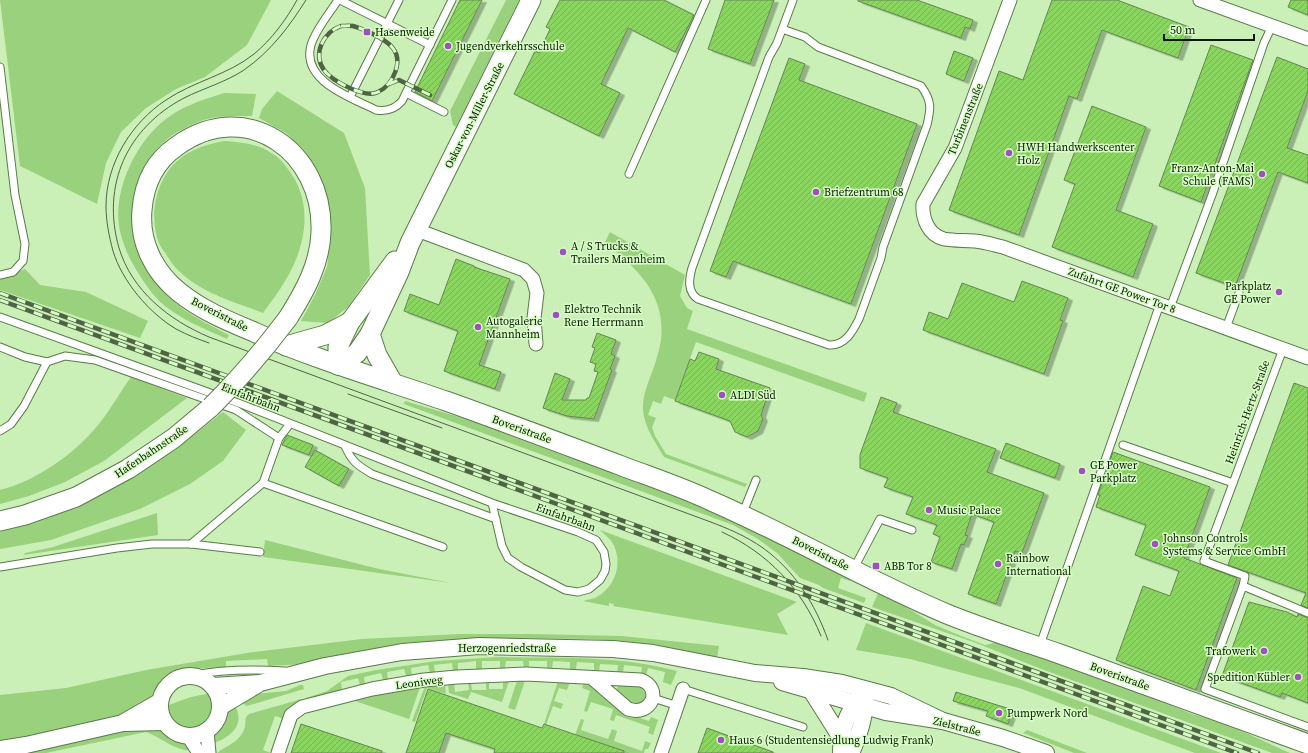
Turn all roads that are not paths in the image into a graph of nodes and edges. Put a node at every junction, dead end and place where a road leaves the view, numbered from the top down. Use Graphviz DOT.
graph roads {
  1 [pos="339,0"];
  2 [pos="399,0"];
  3 [pos="452,0"];
  4 [pos="531,0"];
  5 [pos="706,0"];
  6 [pos="793,0"];
  7 [pos="1010,0"];
  8 [pos="1203,1"];
  9 [pos="387,24"];
  10 [pos="1272,26"];
  11 [pos="782,29"];
  12 [pos="1308,40"];
  13 [pos="430,45"];
  14 [pos="0,67"];
  15 [pos="406,93"];
  16 [pos="350,97"];
  17 [pos="444,112"];
  18 [pos="629,174"];
  19 [pos="934,234"];
  20 [pos="413,236"];
  21 [pos="0,275"];
  22 [pos="1239,293"];
  23 [pos="1165,306"];
  24 [pos="0,317"];
  25 [pos="288,318"];
  26 [pos="350,322"];
  27 [pos="1226,328"];
  28 [pos="370,334"];
  29 [pos="536,344"];
  30 [pos="286,346"];
  31 [pos="0,347"];
  32 [pos="1283,349"];
  33 [pos="1308,358"];
  34 [pos="47,362"];
  35 [pos="338,365"];
  36 [pos="393,383"];
  37 [pos="290,424"];
  38 [pos="0,431"];
  39 [pos="279,438"];
  40 [pos="1123,445"];
  41 [pos="346,446"];
  42 [pos="756,480"];
  43 [pos="263,483"];
  44 [pos="1233,484"];
  45 [pos="492,503"];
  46 [pos="742,515"];
  47 [pos="496,519"];
  48 [pos="0,521"];
  49 [pos="912,530"];
  50 [pos="191,544"];
  51 [pos="443,547"];
  52 [pos="260,552"];
  53 [pos="0,568"];
  54 [pos="853,570"];
  55 [pos="1243,586"];
  56 [pos="1308,613"];
  57 [pos="1039,647"];
  58 [pos="299,672"];
  59 [pos="755,673"];
  60 [pos="193,675"];
  61 [pos="592,678"];
  62 [pos="260,683"];
  63 [pos="213,686"];
  64 [pos="683,689"];
  65 [pos="864,689"];
  66 [pos="812,692"];
  67 [pos="1202,697"];
  68 [pos="653,698"];
  69 [pos="159,702"];
  70 [pos="860,704"];
  71 [pos="678,706"];
  72 [pos="220,707"];
  73 [pos="942,721"];
  74 [pos="164,722"];
  75 [pos="123,723"];
  76 [pos="1308,726"];
  77 [pos="803,727"];
  78 [pos="206,731"];
  79 [pos="188,736"];
  80 [pos="1308,744"];
  81 [pos="841,746"];
  82 [pos="0,749"];
  83 [pos="1027,750"];
  84 [pos="199,753"];
  85 [pos="209,753"];
  86 [pos="278,753"];
  87 [pos="661,753"];
  88 [pos="851,753"];
  89 [pos="1046,753"];
  1 -- 9 [label="lane"];
  1 -- 16 [label="lane"];
  2 -- 9 [label="lane"];
  3 -- 13 [label="lane"];
  4 -- 20 [label="main road, Oskar-von-Miller-Straße"];
  5 -- 18 [label="lane"];
  6 -- 11 [label="lane"];
  7 -- 19 [label="street, Turbinenstraße"];
  8 -- 10 [label="street"];
  9 -- 13 [label="lane"];
  9 -- 16 [label="lane"];
  10 -- 12 [label="street"];
  10 -- 23 [label="lane"];
  11 -- 11 [label="lane"];
  13 -- 15 [label="lane"];
  14 -- 21 [label="lane"];
  15 -- 16 [label="lane"];
  15 -- 17 [label="lane"];
  19 -- 23 [label="street, Zufahrt GE Power Tor 8"];
  20 -- 26 [label="main road, Oskar-von-Miller-Straße"];
  20 -- 28 [label="main road, Oskar-von-Miller-Straße"];
  20 -- 29 [label="street"];
  22 -- 27 [label="lane"];
  23 -- 27 [label="street, Zufahrt GE Power Tor 8"];
  23 -- 57 [label="lane"];
  24 -- 37 [label="lane, Einfahrbahn"];
  25 -- 30 [label="main road, Boveristraße"];
  25 -- 48 [label="main road, Hafenbahnstraße, bridge"];
  26 -- 30 [label="main road"];
  26 -- 35 [label="main road, Oskar-von-Miller-Straße"];
  27 -- 32 [label="street, Zufahrt GE Power Tor 8"];
  28 -- 35 [label="main road, Oskar-von-Miller-Straße"];
  28 -- 36 [label="main road"];
  30 -- 35 [label="main road, Boveristraße"];
  31 -- 34 [label="lane"];
  32 -- 33 [label="street, Zufahrt GE Power Tor 8"];
  32 -- 44 [label="lane, Heinrich-Hertz-Straße"];
  34 -- 38 [label="lane"];
  34 -- 39 [label="lane"];
  35 -- 36 [label="main road, Boveristraße"];
  36 -- 46 [label="main road, Boveristraße"];
  37 -- 39 [label="lane"];
  37 -- 41 [label="lane, Einfahrbahn"];
  39 -- 43 [label="lane"];
  40 -- 44 [label="lane"];
  41 -- 45 [label="lane, Einfahrbahn"];
  41 -- 47 [label="lane"];
  42 -- 46 [label="lane"];
  43 -- 50 [label="lane"];
  43 -- 51 [label="lane"];
  44 -- 55 [label="lane, Heinrich-Hertz-Straße"];
  45 -- 47 [label="lane, Einfahrbahn"];
  45 -- 47 [label="lane, Einfahrbahn"];
  46 -- 54 [label="main road, Boveristraße"];
  49 -- 54 [label="lane"];
  50 -- 52 [label="lane"];
  50 -- 53 [label="lane"];
  54 -- 57 [label="main road, Boveristraße"];
  55 -- 56 [label="lane"];
  55 -- 67 [label="lane"];
  57 -- 67 [label="main road, Boveristraße"];
  58 -- 59 [label="street, Herzogenriedstraße"];
  58 -- 60 [label="lane"];
  58 -- 62 [label="street, Herzogenriedstraße"];
  59 -- 65 [label="street, Herzogenriedstraße"];
  59 -- 66 [label="street, Herzogenriedstraße"];
  60 -- 63 [label="street"];
  60 -- 69 [label="street"];
  61 -- 68 [label="street, Leoniweg"];
  61 -- 68 [label="street"];
  61 -- 86 [label="street, Leoniweg"];
  62 -- 63 [label="street, Herzogenriedstraße"];
  62 -- 72 [label="street, Herzogenriedstraße"];
  63 -- 72 [label="street"];
  64 -- 71 [label="street"];
  64 -- 77 [label="lane"];
  65 -- 70 [label="street"];
  65 -- 73 [label="street, Herzogenriedstraße"];
  66 -- 70 [label="street, Herzogenriedstraße"];
  66 -- 81 [label="street"];
  67 -- 76 [label="lane"];
  67 -- 80 [label="main road, Boveristraße"];
  68 -- 71 [label="lane"];
  69 -- 74 [label="street"];
  69 -- 75 [label="street"];
  70 -- 73 [label="street, Zielstraße"];
  70 -- 81 [label="street"];
  70 -- 88 [label="street"];
  71 -- 87 [label="street"];
  72 -- 78 [label="street"];
  73 -- 83 [label="street, Zielstraße"];
  74 -- 75 [label="street"];
  74 -- 79 [label="street"];
  75 -- 82 [label="street"];
  78 -- 79 [label="street"];
  78 -- 85 [label="street"];
  79 -- 84 [label="street"];
  83 -- 89 [label="street, Zielstraße"];
}
